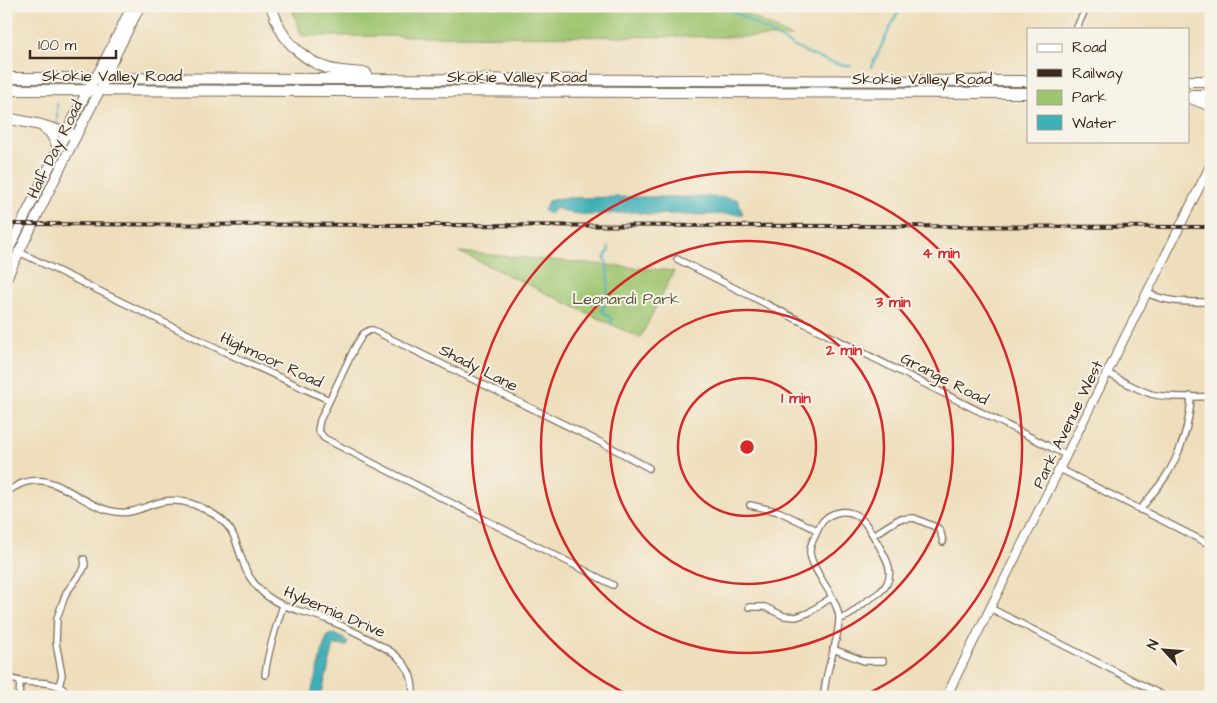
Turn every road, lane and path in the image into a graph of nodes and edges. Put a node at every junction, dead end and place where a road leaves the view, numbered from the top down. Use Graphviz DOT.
graph roads {
  1 [pos="132,6"];
  2 [pos="140,6"];
  3 [pos="271,6"];
  4 [pos="1087,6"];
  5 [pos="1076,28"];
  6 [pos="6,78"];
  7 [pos="100,78"];
  8 [pos="450,80"];
  9 [pos="1027,81"];
  10 [pos="1190,81"];
  11 [pos="1211,81"];
  12 [pos="6,90"];
  13 [pos="88,90"];
  14 [pos="100,90"];
  15 [pos="1027,93"];
  16 [pos="1211,95"];
  17 [pos="1190,96"];
  18 [pos="1190,97"];
  19 [pos="1211,106"];
  20 [pos="6,118"];
  21 [pos="41,126"];
  22 [pos="71,134"];
  23 [pos="59,148"];
  24 [pos="1211,164"];
  25 [pos="8,251"];
  26 [pos="19,252"];
  27 [pos="677,259"];
  28 [pos="6,279"];
  29 [pos="1147,293"];
  30 [pos="1211,302"];
  31 [pos="1107,373"];
  32 [pos="1191,396"];
  33 [pos="1211,396"];
  34 [pos="329,400"];
  35 [pos="1066,455"];
  36 [pos="649,468"];
  37 [pos="1060,469"];
  38 [pos="6,492"];
  39 [pos="750,505"];
  40 [pos="1140,510"];
  41 [pos="817,530"];
  42 [pos="873,535"];
  43 [pos="943,542"];
  44 [pos="1211,545"];
  45 [pos="84,559"];
  46 [pos="613,585"];
  47 [pos="832,597"];
  48 [pos="283,606"];
  49 [pos="749,607"];
  50 [pos="990,608"];
  51 [pos="839,619"];
  52 [pos="833,649"];
  53 [pos="883,661"];
  54 [pos="6,676"];
  55 [pos="265,676"];
  56 [pos="20,682"];
  57 [pos="59,686"];
  58 [pos="19,697"];
  59 [pos="72,697"];
  60 [pos="413,697"];
  61 [pos="824,697"];
  62 [pos="946,697"];
  63 [pos="1166,697"];
  1 -- 7 [label="main road, Half Day Road"];
  2 -- 7 [label="main road, Half Day Road"];
  3 -- 8 [label="highway"];
  4 -- 5 [label="street"];
  6 -- 7 [label="highway, Skokie Valley Road"];
  7 -- 8 [label="highway, Skokie Valley Road"];
  7 -- 13 [label="main road, Half Day Road"];
  7 -- 14 [label="main road, Half Day Road"];
  8 -- 9 [label="highway, Skokie Valley Road"];
  10 -- 11 [label="highway"];
  12 -- 13 [label="highway, Skokie Valley Road"];
  13 -- 14 [label="highway, Skokie Valley Road"];
  13 -- 22 [label="main road, Half Day Road"];
  14 -- 15 [label="highway, Skokie Valley Road"];
  14 -- 22 [label="main road, Half Day Road"];
  16 -- 17 [label="highway"];
  18 -- 19 [label="highway"];
  20 -- 21 [label="highway"];
  21 -- 22 [label="highway"];
  21 -- 23 [label="highway"];
  22 -- 23 [label="main road, Half Day Road"];
  22 -- 26 [label="main road, Half Day Road"];
  23 -- 25 [label="main road, Half Day Road"];
  24 -- 29 [label="street, Park Avenue West"];
  25 -- 26 [label="street, Highmoor Road"];
  26 -- 28 [label="main road, Half Day Road"];
  26 -- 34 [label="street, Highmoor Road"];
  27 -- 35 [label="street, Grange Road"];
  29 -- 30 [label="street"];
  29 -- 31 [label="street, Park Avenue West"];
  31 -- 32 [label="street"];
  31 -- 35 [label="street, Park Avenue West"];
  32 -- 33 [label="street"];
  32 -- 40 [label="street"];
  34 -- 36 [label="street, Shady Lane"];
  34 -- 46 [label="street, Highmoor Road"];
  35 -- 37 [label="street, Park Avenue West"];
  37 -- 40 [label="street"];
  37 -- 50 [label="street, Park Avenue West"];
  38 -- 48 [label="street, Hybernia Drive"];
  39 -- 41 [label="street"];
  40 -- 44 [label="street"];
  41 -- 42 [label="street"];
  41 -- 47 [label="street"];
  42 -- 43 [label="street"];
  42 -- 51 [label="street"];
  45 -- 57 [label="street"];
  47 -- 49 [label="street"];
  47 -- 51 [label="street"];
  48 -- 55 [label="street"];
  48 -- 60 [label="street, Hybernia Drive"];
  50 -- 62 [label="street, Park Avenue West"];
  50 -- 63 [label="street"];
  51 -- 52 [label="street"];
  52 -- 53 [label="street"];
  52 -- 61 [label="street"];
  54 -- 56 [label="street"];
  56 -- 57 [label="street"];
  56 -- 58 [label="street"];
  57 -- 59 [label="street"];
}
